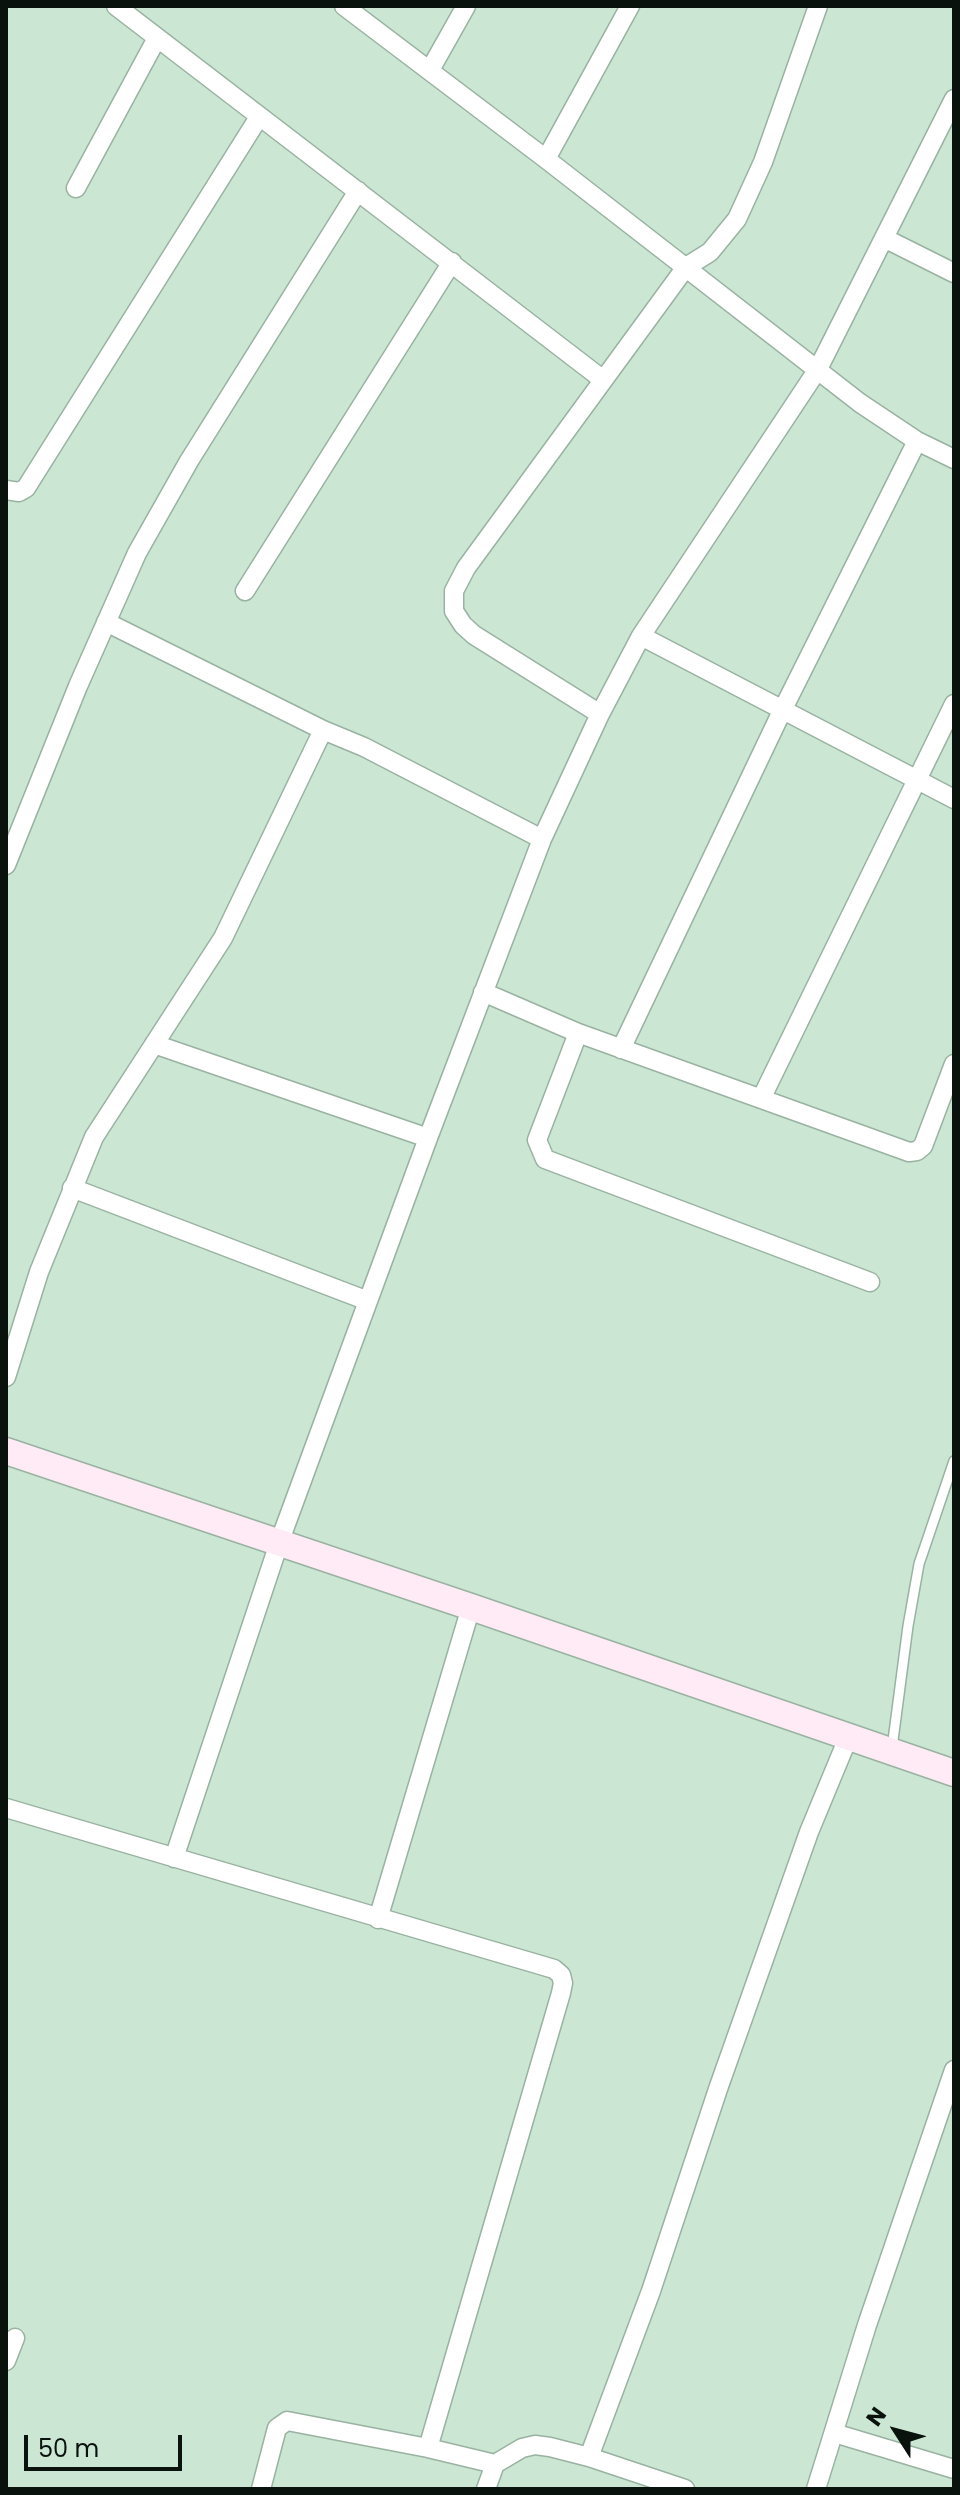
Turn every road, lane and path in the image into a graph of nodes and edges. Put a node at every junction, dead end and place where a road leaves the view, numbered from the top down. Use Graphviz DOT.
graph roads {
  1 [pos="116,6"];
  2 [pos="344,6"];
  3 [pos="466,6"];
  4 [pos="630,6"];
  5 [pos="818,6"];
  6 [pos="157,38"];
  7 [pos="430,70"];
  8 [pos="954,99"];
  9 [pos="259,117"];
  10 [pos="546,159"];
  11 [pos="76,188"];
  12 [pos="358,191"];
  13 [pos="884,238"];
  14 [pos="452,262"];
  15 [pos="686,267"];
  16 [pos="954,273"];
  17 [pos="818,369"];
  18 [pos="602,379"];
  19 [pos="917,441"];
  20 [pos="954,459"];
  21 [pos="6,490"];
  22 [pos="245,591"];
  23 [pos="106,622"];
  24 [pos="641,636"];
  25 [pos="954,704"];
  26 [pos="782,711"];
  27 [pos="600,714"];
  28 [pos="323,730"];
  29 [pos="917,781"];
  30 [pos="954,799"];
  31 [pos="542,839"];
  32 [pos="6,865"];
  33 [pos="483,992"];
  34 [pos="578,1033"];
  35 [pos="154,1044"];
  36 [pos="621,1049"];
  37 [pos="954,1064"];
  38 [pos="761,1099"];
  39 [pos="428,1138"];
  40 [pos="72,1188"];
  41 [pos="870,1282"];
  42 [pos="368,1301"];
  43 [pos="6,1377"];
  44 [pos="6,1451"];
  45 [pos="954,1461"];
  46 [pos="279,1543"];
  47 [pos="471,1607"];
  48 [pos="848,1738"];
  49 [pos="892,1752"];
  50 [pos="954,1773"];
  51 [pos="6,1808"];
  52 [pos="174,1858"];
  53 [pos="378,1919"];
  54 [pos="954,2070"];
  55 [pos="15,2338"];
  56 [pos="6,2361"];
  57 [pos="834,2433"];
  58 [pos="428,2448"];
  59 [pos="589,2457"];
  60 [pos="495,2464"];
  61 [pos="954,2469"];
  62 [pos="635,2481"];
  63 [pos="261,2489"];
  64 [pos="486,2489"];
  65 [pos="685,2489"];
  66 [pos="816,2489"];
  1 -- 6 [label="street"];
  2 -- 7 [label="street"];
  3 -- 7 [label="street"];
  4 -- 10 [label="street"];
  5 -- 15 [label="street"];
  6 -- 9 [label="street"];
  6 -- 11 [label="street"];
  7 -- 10 [label="street"];
  8 -- 13 [label="street"];
  9 -- 12 [label="street"];
  9 -- 21 [label="street"];
  10 -- 15 [label="street"];
  12 -- 14 [label="street"];
  12 -- 23 [label="street"];
  13 -- 16 [label="street"];
  13 -- 17 [label="street"];
  14 -- 18 [label="street"];
  14 -- 22 [label="street"];
  15 -- 17 [label="street"];
  15 -- 18 [label="street"];
  17 -- 19 [label="street"];
  17 -- 24 [label="street"];
  18 -- 27 [label="street"];
  19 -- 20 [label="street"];
  19 -- 26 [label="street"];
  23 -- 28 [label="street"];
  23 -- 32 [label="street"];
  24 -- 26 [label="street"];
  24 -- 27 [label="street"];
  25 -- 29 [label="street"];
  26 -- 29 [label="street"];
  26 -- 36 [label="street"];
  27 -- 31 [label="street"];
  28 -- 31 [label="street"];
  28 -- 35 [label="street"];
  29 -- 30 [label="street"];
  29 -- 38 [label="street"];
  31 -- 33 [label="street"];
  33 -- 34 [label="street"];
  33 -- 39 [label="street"];
  34 -- 36 [label="street"];
  34 -- 41 [label="street"];
  35 -- 39 [label="street"];
  35 -- 40 [label="street"];
  36 -- 38 [label="street"];
  37 -- 38 [label="street"];
  39 -- 42 [label="street"];
  40 -- 42 [label="street"];
  40 -- 43 [label="street"];
  42 -- 46 [label="street"];
  44 -- 46 [label="street"];
  45 -- 49 [label="lane"];
  46 -- 47 [label="street"];
  46 -- 52 [label="street"];
  47 -- 48 [label="street"];
  47 -- 53 [label="street"];
  48 -- 49 [label="street"];
  48 -- 59 [label="street"];
  49 -- 50 [label="street"];
  51 -- 52 [label="street"];
  52 -- 53 [label="street"];
  53 -- 58 [label="street"];
  54 -- 57 [label="street"];
  55 -- 56 [label="street"];
  57 -- 61 [label="street"];
  57 -- 66 [label="street"];
  58 -- 60 [label="street"];
  58 -- 63 [label="street"];
  59 -- 60 [label="street"];
  59 -- 62 [label="street"];
  60 -- 64 [label="street"];
  62 -- 65 [label="street"];
}
